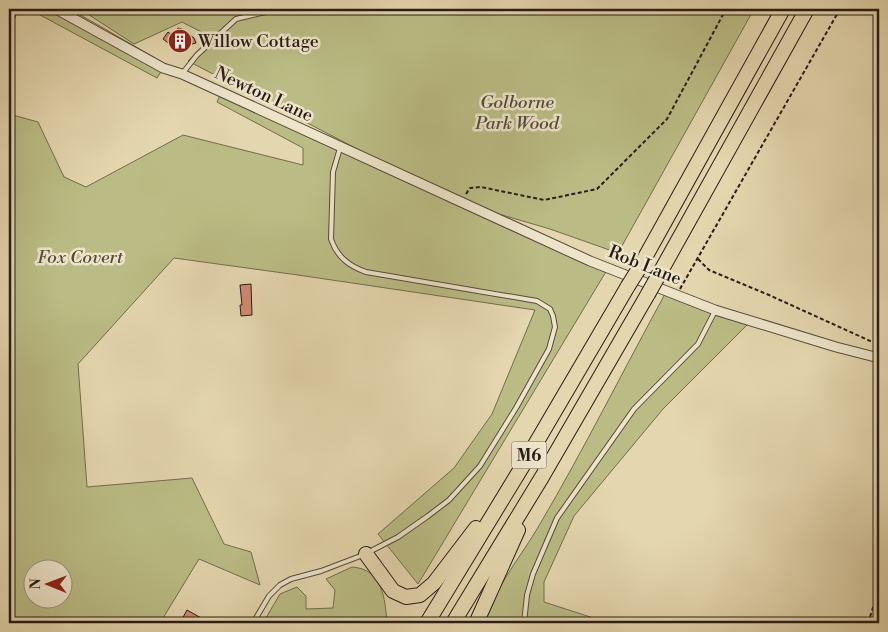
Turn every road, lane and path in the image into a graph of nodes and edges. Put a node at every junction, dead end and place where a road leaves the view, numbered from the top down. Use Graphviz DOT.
graph roads {
  1 [pos="15,9"];
  2 [pos="56,9"];
  3 [pos="300,9"];
  4 [pos="726,9"];
  5 [pos="783,9"];
  6 [pos="807,9"];
  7 [pos="840,9"];
  8 [pos="9,28"];
  9 [pos="182,74"];
  10 [pos="340,147"];
  11 [pos="408,178"];
  12 [pos="461,203"];
  13 [pos="698,259"];
  14 [pos="677,295"];
  15 [pos="715,310"];
  16 [pos="879,345"];
  17 [pos="879,358"];
  18 [pos="522,467"];
  19 [pos="542,477"];
  20 [pos="366,554"];
  21 [pos="879,589"];
  22 [pos="253,623"];
  23 [pos="427,623"];
  24 [pos="453,623"];
  25 [pos="478,623"];
  26 [pos="524,623"];
  27 [pos="868,623"];
  1 -- 8 [label="lane"];
  2 -- 9 [label="street, Newton Lane"];
  3 -- 9 [label="lane"];
  4 -- 12 [label="path"];
  5 -- 18 [label="highway, M6, bridge"];
  6 -- 19 [label="highway, M6, bridge"];
  7 -- 13 [label="path"];
  9 -- 10 [label="street, Newton Lane"];
  10 -- 11 [label="street, Newton Lane"];
  10 -- 20 [label="lane"];
  11 -- 12 [label="street, Rob Lane"];
  12 -- 14 [label="street, Rob Lane"];
  13 -- 14 [label="path"];
  13 -- 16 [label="path"];
  14 -- 15 [label="street, Rob Lane"];
  15 -- 17 [label="street, Rob Lane"];
  15 -- 26 [label="lane"];
  18 -- 20 [label="highway"];
  18 -- 23 [label="highway, M6"];
  19 -- 24 [label="highway, M6"];
  19 -- 25 [label="highway"];
  20 -- 22 [label="lane"];
  21 -- 27 [label="path"];
}
